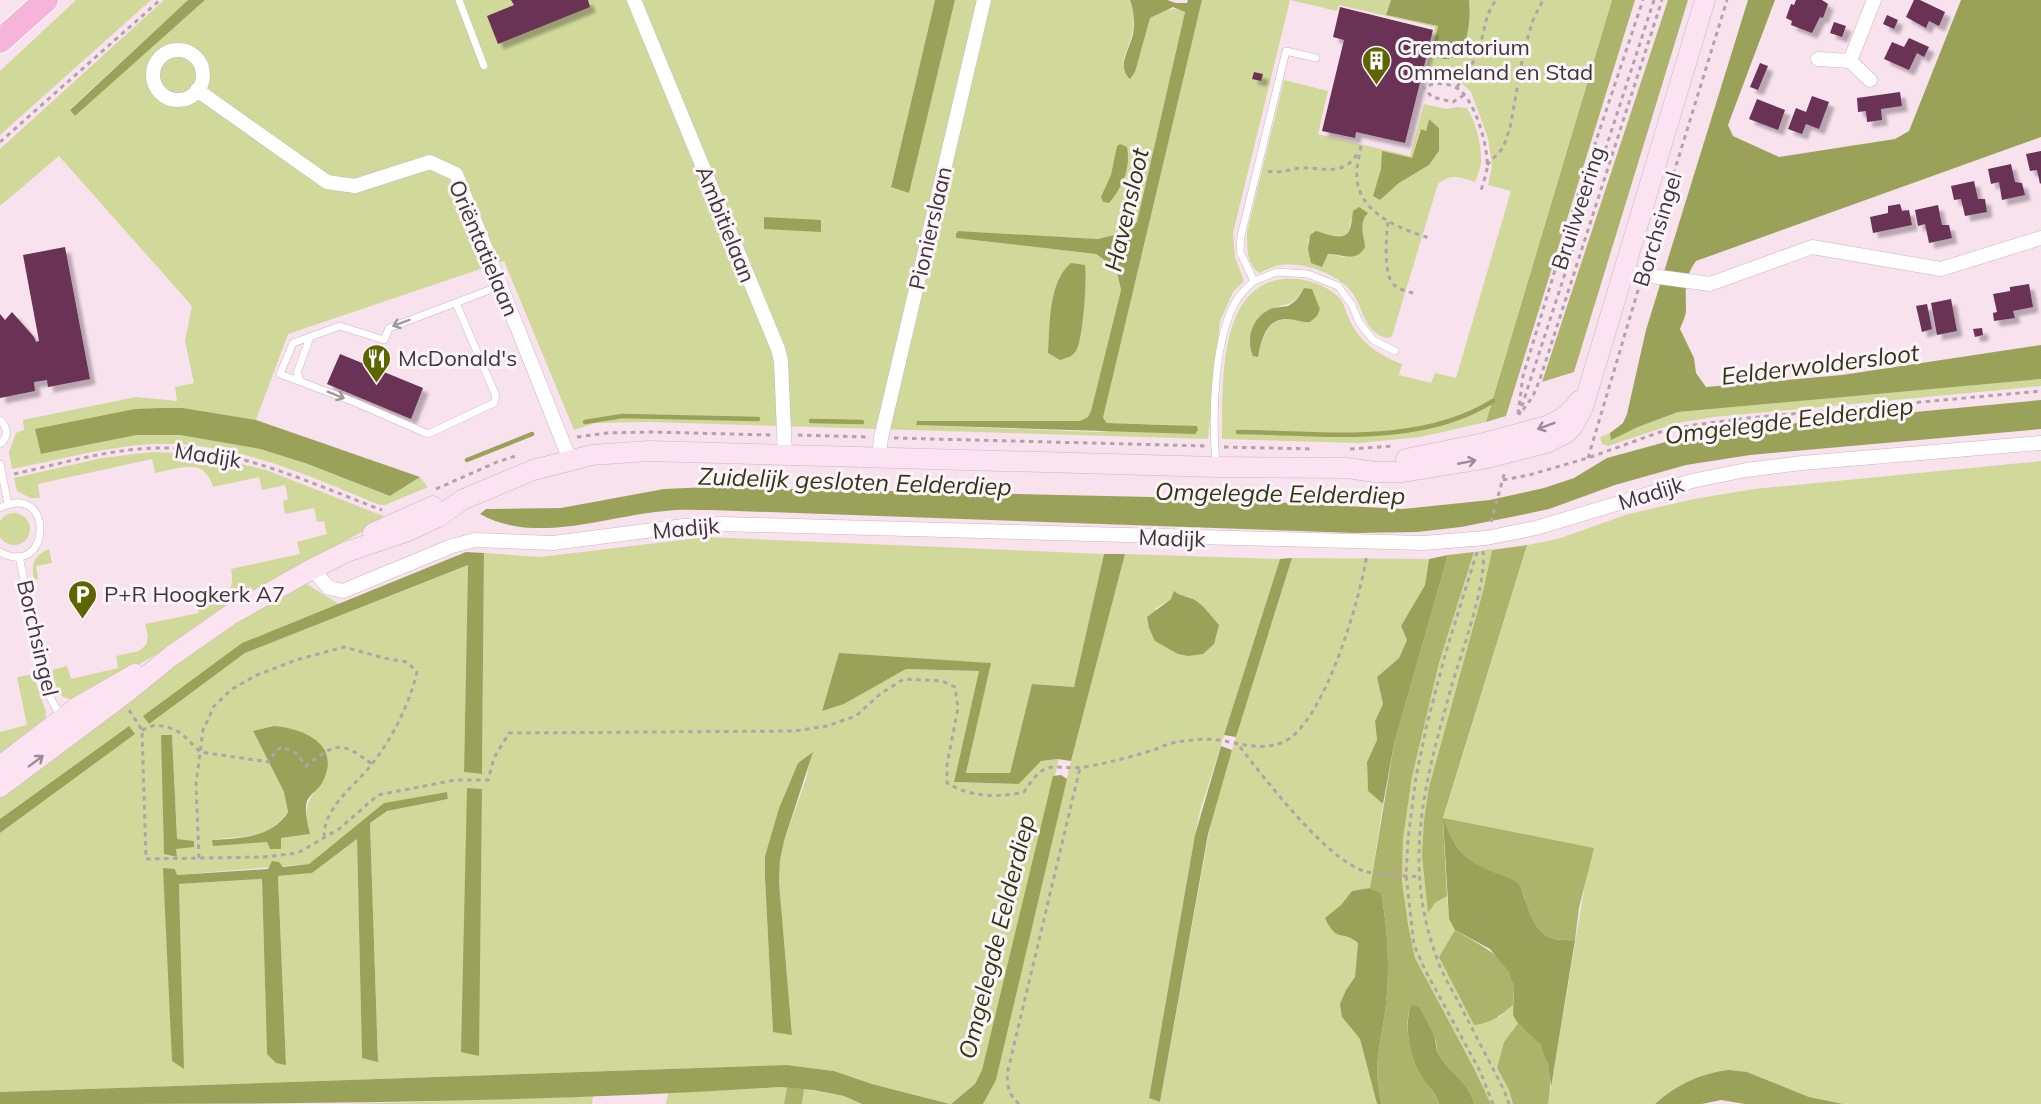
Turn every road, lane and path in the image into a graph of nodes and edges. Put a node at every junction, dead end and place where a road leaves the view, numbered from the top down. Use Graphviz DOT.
graph roads {
  1 [pos="160,0"];
  2 [pos="459,0"];
  3 [pos="634,0"];
  4 [pos="984,0"];
  5 [pos="1496,0"];
  6 [pos="1543,0"];
  7 [pos="1643,0"];
  8 [pos="1654,0"];
  9 [pos="1662,0"];
  10 [pos="1705,0"];
  11 [pos="1727,0"];
  12 [pos="1874,0"];
  13 [pos="38,1"];
  14 [pos="0,20"];
  15 [pos="4,43"];
  16 [pos="1316,58"];
  17 [pos="1818,59"];
  18 [pos="1850,61"];
  19 [pos="484,66"];
  20 [pos="1870,80"];
  21 [pos="1456,87"];
  22 [pos="197,90"];
  23 [pos="1464,95"];
  24 [pos="0,142"];
  25 [pos="1487,165"];
  26 [pos="1257,168"];
  27 [pos="1481,190"];
  28 [pos="1388,222"];
  29 [pos="1429,238"];
  30 [pos="2041,238"];
  31 [pos="1623,272"];
  32 [pos="1648,275"];
  33 [pos="1254,281"];
  34 [pos="500,286"];
  35 [pos="1413,293"];
  36 [pos="456,303"];
  37 [pos="310,337"];
  38 [pos="1395,351"];
  39 [pos="300,380"];
  40 [pos="2041,391"];
  41 [pos="0,420"];
  42 [pos="1517,423"];
  43 [pos="2041,443"];
  44 [pos="0,444"];
  45 [pos="785,455"];
  46 [pos="879,456"];
  47 [pos="1588,458"];
  48 [pos="570,460"];
  49 [pos="0,464"];
  50 [pos="1216,467"];
  51 [pos="3,477"];
  52 [pos="462,500"];
  53 [pos="8,504"];
  54 [pos="0,508"];
  55 [pos="402,519"];
  56 [pos="1490,526"];
  57 [pos="1369,543"];
  58 [pos="0,552"];
  59 [pos="346,552"];
  60 [pos="19,556"];
  61 [pos="312,568"];
  62 [pos="126,706"];
  63 [pos="66,726"];
  64 [pos="142,730"];
  65 [pos="1239,745"];
  66 [pos="200,752"];
  67 [pos="372,764"];
  68 [pos="0,766"];
  69 [pos="1080,767"];
  70 [pos="0,787"];
  71 [pos="324,837"];
  72 [pos="199,858"];
  73 [pos="1406,875"];
  74 [pos="1420,877"];
  75 [pos="1019,1104"];
  76 [pos="1493,1104"];
  77 [pos="1509,1104"];
  1 -- 24 [label="path"];
  2 -- 19 [label="lane"];
  3 -- 45 [label="street, Ambitielaan"];
  4 -- 46 [label="street, Pionierslaan"];
  5 -- 21 [label="path"];
  6 -- 25 [label="path"];
  7 -- 42 [label="path, Bruilweering"];
  8 -- 42 [label="path, Bruilweering"];
  9 -- 42 [label="path, Bruilweering"];
  10 -- 31 [label="main road, Borchsingel"];
  11 -- 32 [label="path, Borchsingel"];
  12 -- 18 [label="street"];
  13 -- 14 [label="highway"];
  13 -- 15 [label="highway"];
  16 -- 26 [label="lane"];
  17 -- 18 [label="street"];
  18 -- 20 [label="street"];
  21 -- 23 [label="path"];
  21 -- 23 [label="path"];
  22 -- 34 [label="street, Oriëntatielaan"];
  23 -- 25 [label="path"];
  25 -- 27 [label="path"];
  26 -- 28 [label="path"];
  26 -- 33 [label="lane"];
  28 -- 29 [label="path"];
  28 -- 35 [label="path"];
  30 -- 32 [label="street"];
  31 -- 32 [label="street"];
  31 -- 50 [label="main road, Borchsingel"];
  32 -- 47 [label="path, Borchsingel"];
  33 -- 38 [label="lane"];
  33 -- 50 [label="lane"];
  34 -- 36 [label="lane"];
  34 -- 48 [label="street, Oriëntatielaan"];
  36 -- 37 [label="lane, one-way"];
  39 -- 36 [label="lane, one-way"];
  37 -- 39 [label="lane"];
  37 -- 39 [label="lane"];
  40 -- 47 [label="path"];
  41 -- 44 [label="lane"];
  43 -- 57 [label="street, Madijk"];
  45 -- 46 [label="main road, Borchsingel"];
  45 -- 48 [label="main road, Borchsingel"];
  46 -- 50 [label="main road, Borchsingel"];
  47 -- 56 [label="path"];
  48 -- 52 [label="main road, Borchsingel"];
  49 -- 51 [label="lane"];
  51 -- 53 [label="lane"];
  51 -- 55 [label="path, Madijk"];
  52 -- 55 [label="main road, Borchsingel"];
  52 -- 59 [label="main road, Borchsingel"];
  53 -- 54 [label="lane"];
  53 -- 60 [label="lane"];
  55 -- 59 [label="main road, Borchsingel"];
  57 -- 61 [label="street, Madijk"];
  57 -- 65 [label="path"];
  58 -- 60 [label="lane"];
  59 -- 61 [label="main road, Borchsingel"];
  60 -- 63 [label="lane, Borchsingel"];
  61 -- 63 [label="main road, Borchsingel"];
  62 -- 64 [label="path"];
  63 -- 68 [label="main road, Borchsingel"];
  70 -- 63 [label="main road, Borchsingel, one-way"];
  64 -- 66 [label="path"];
  64 -- 72 [label="path"];
  65 -- 69 [label="path"];
  65 -- 73 [label="path"];
  66 -- 67 [label="path"];
  66 -- 67 [label="path"];
  66 -- 72 [label="path"];
  67 -- 71 [label="path"];
  69 -- 71 [label="path"];
  69 -- 75 [label="path"];
  71 -- 72 [label="path"];
  73 -- 74 [label="path"];
  73 -- 74 [label="path"];
  73 -- 76 [label="path"];
  74 -- 77 [label="path"];
}
